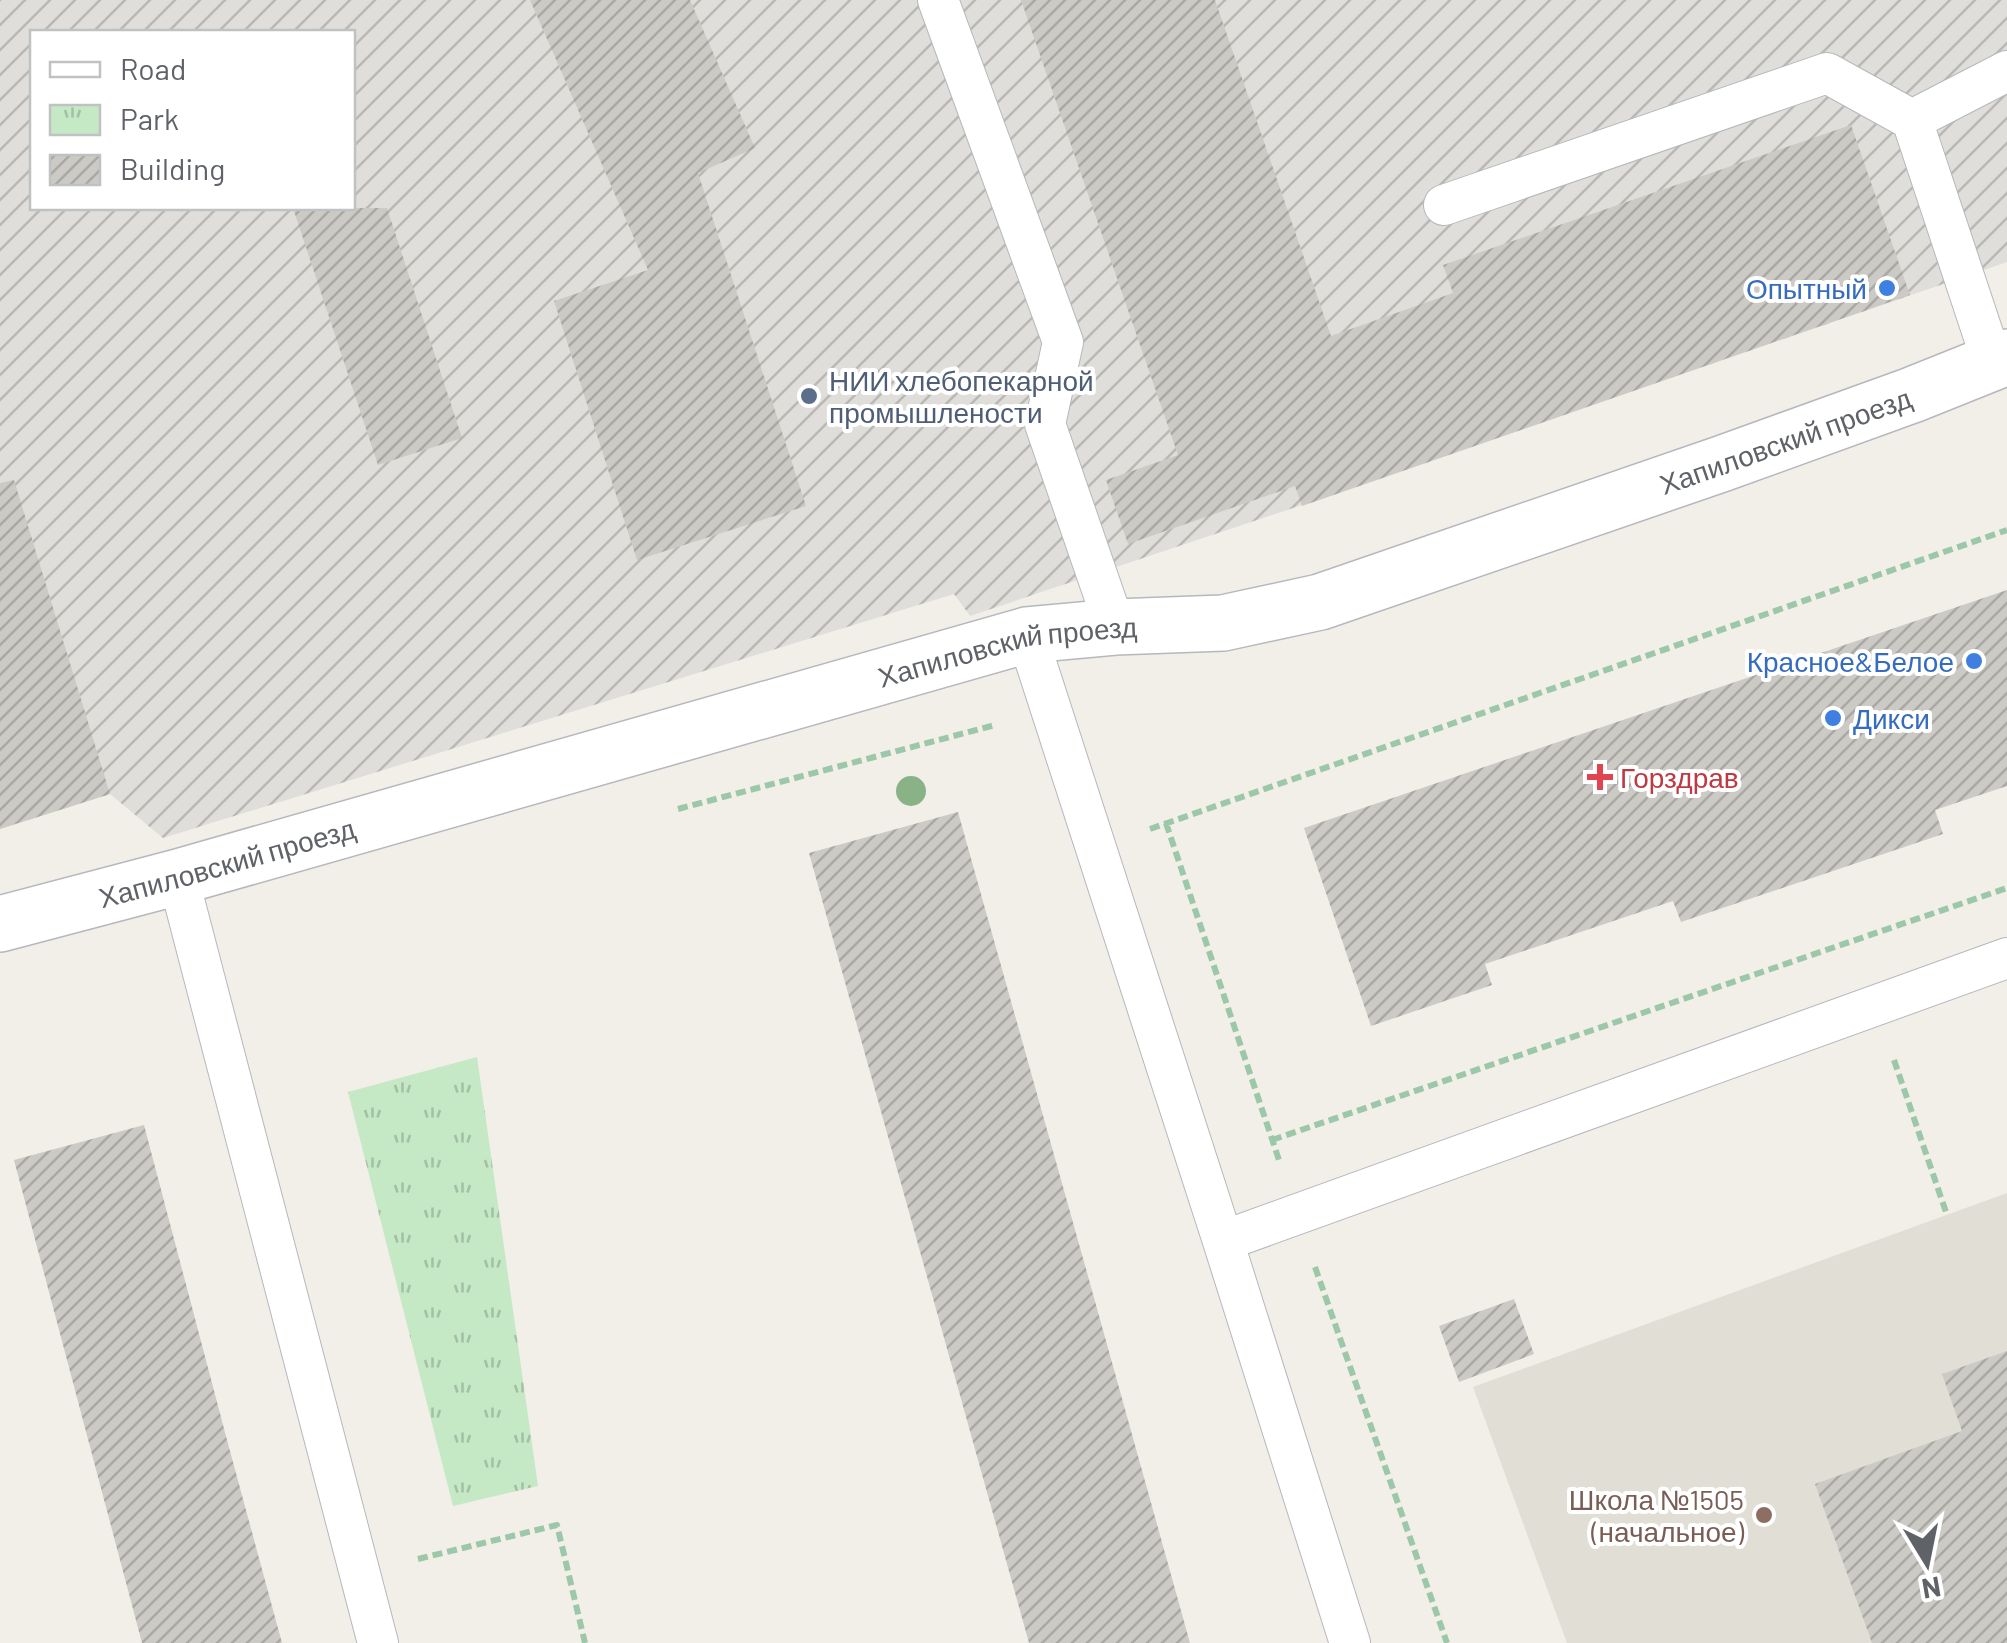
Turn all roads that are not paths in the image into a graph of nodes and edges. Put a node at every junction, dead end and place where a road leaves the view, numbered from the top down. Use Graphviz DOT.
graph roads {
  1 [pos="938,0"];
  2 [pos="2007,70"];
  3 [pos="1912,120"];
  4 [pos="1444,205"];
  5 [pos="2000,360"];
  6 [pos="1115,627"];
  7 [pos="1027,635"];
  8 [pos="178,877"];
  9 [pos="0,924"];
  10 [pos="2007,958"];
  11 [pos="1223,1241"];
  12 [pos="378,1643"];
  13 [pos="1350,1643"];
  1 -- 6 [label="lane"];
  2 -- 3 [label="lane"];
  3 -- 4 [label="lane"];
  3 -- 5 [label="lane"];
  5 -- 6 [label="street, Хапиловский проезд"];
  6 -- 7 [label="street, Хапиловский проезд"];
  7 -- 8 [label="street, Хапиловский проезд"];
  7 -- 11 [label="lane"];
  8 -- 9 [label="street, Хапиловский проезд"];
  8 -- 12 [label="lane"];
  10 -- 11 [label="lane"];
  11 -- 13 [label="lane"];
}
